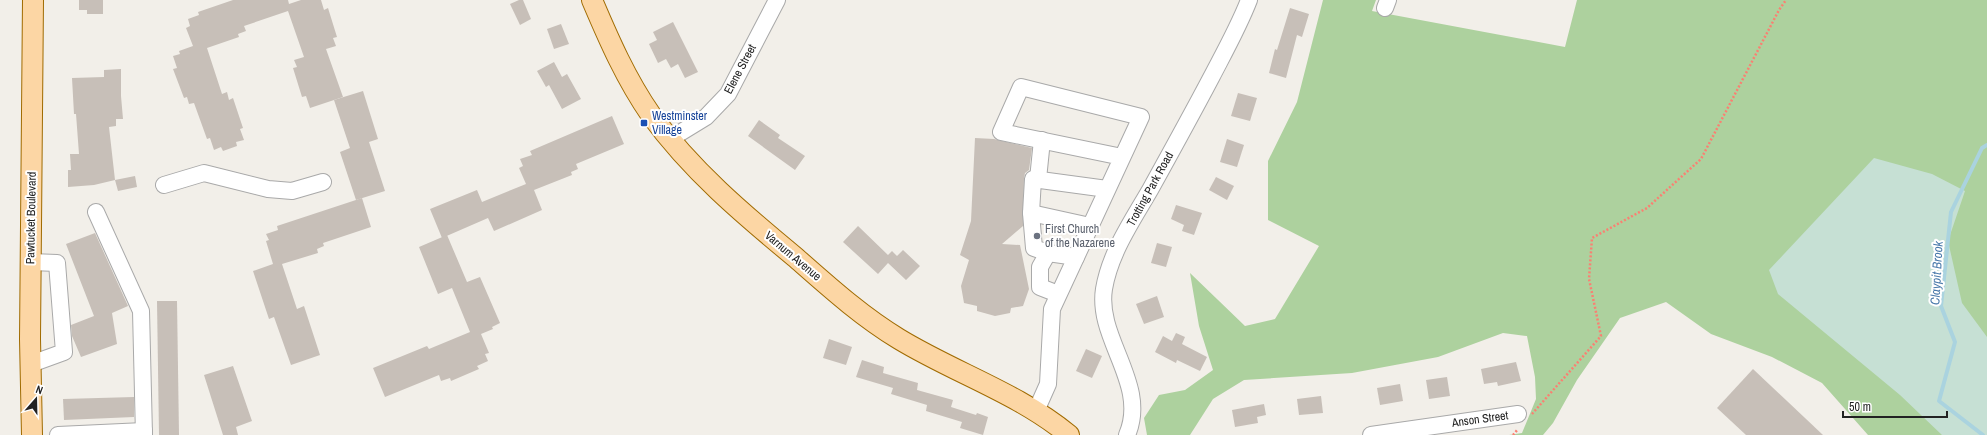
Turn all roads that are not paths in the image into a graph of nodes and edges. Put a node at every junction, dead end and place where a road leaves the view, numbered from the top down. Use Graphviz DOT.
graph roads {
  1 [pos="33,0"];
  2 [pos="592,0"];
  3 [pos="777,0"];
  4 [pos="1249,0"];
  5 [pos="670,139"];
  6 [pos="1042,140"];
  7 [pos="1122,157"];
  8 [pos="1038,179"];
  9 [pos="323,182"];
  10 [pos="164,185"];
  11 [pos="1107,189"];
  12 [pos="96,212"];
  13 [pos="1031,213"];
  14 [pos="1090,226"];
  15 [pos="1048,253"];
  16 [pos="1076,257"];
  17 [pos="31,262"];
  18 [pos="1058,294"];
  19 [pos="31,364"];
  20 [pos="1036,411"];
  21 [pos="1523,418"];
  22 [pos="144,433"];
  23 [pos="32,435"];
  24 [pos="58,435"];
  25 [pos="1069,435"];
  26 [pos="1127,435"];
  27 [pos="1371,435"];
  1 -- 17 [label="main road, Pawtucket Boulevard"];
  2 -- 5 [label="main road, Varnum Avenue"];
  3 -- 5 [label="street, Elene Street"];
  4 -- 26 [label="street, Trotting Park Road"];
  5 -- 20 [label="main road, Varnum Avenue"];
  6 -- 7 [label="street"];
  6 -- 7 [label="street"];
  6 -- 8 [label="street"];
  7 -- 11 [label="street"];
  8 -- 11 [label="street"];
  8 -- 13 [label="street"];
  9 -- 10 [label="street"];
  11 -- 14 [label="street"];
  12 -- 22 [label="street"];
  13 -- 14 [label="street"];
  13 -- 15 [label="street"];
  14 -- 16 [label="street"];
  15 -- 16 [label="street"];
  15 -- 18 [label="street"];
  16 -- 18 [label="street"];
  17 -- 19 [label="main road, Pawtucket Boulevard"];
  17 -- 19 [label="street"];
  18 -- 20 [label="street"];
  19 -- 23 [label="main road, Pawtucket Boulevard"];
  20 -- 25 [label="main road, Varnum Avenue"];
  21 -- 27 [label="street, Anson Street"];
  22 -- 24 [label="street"];
}
